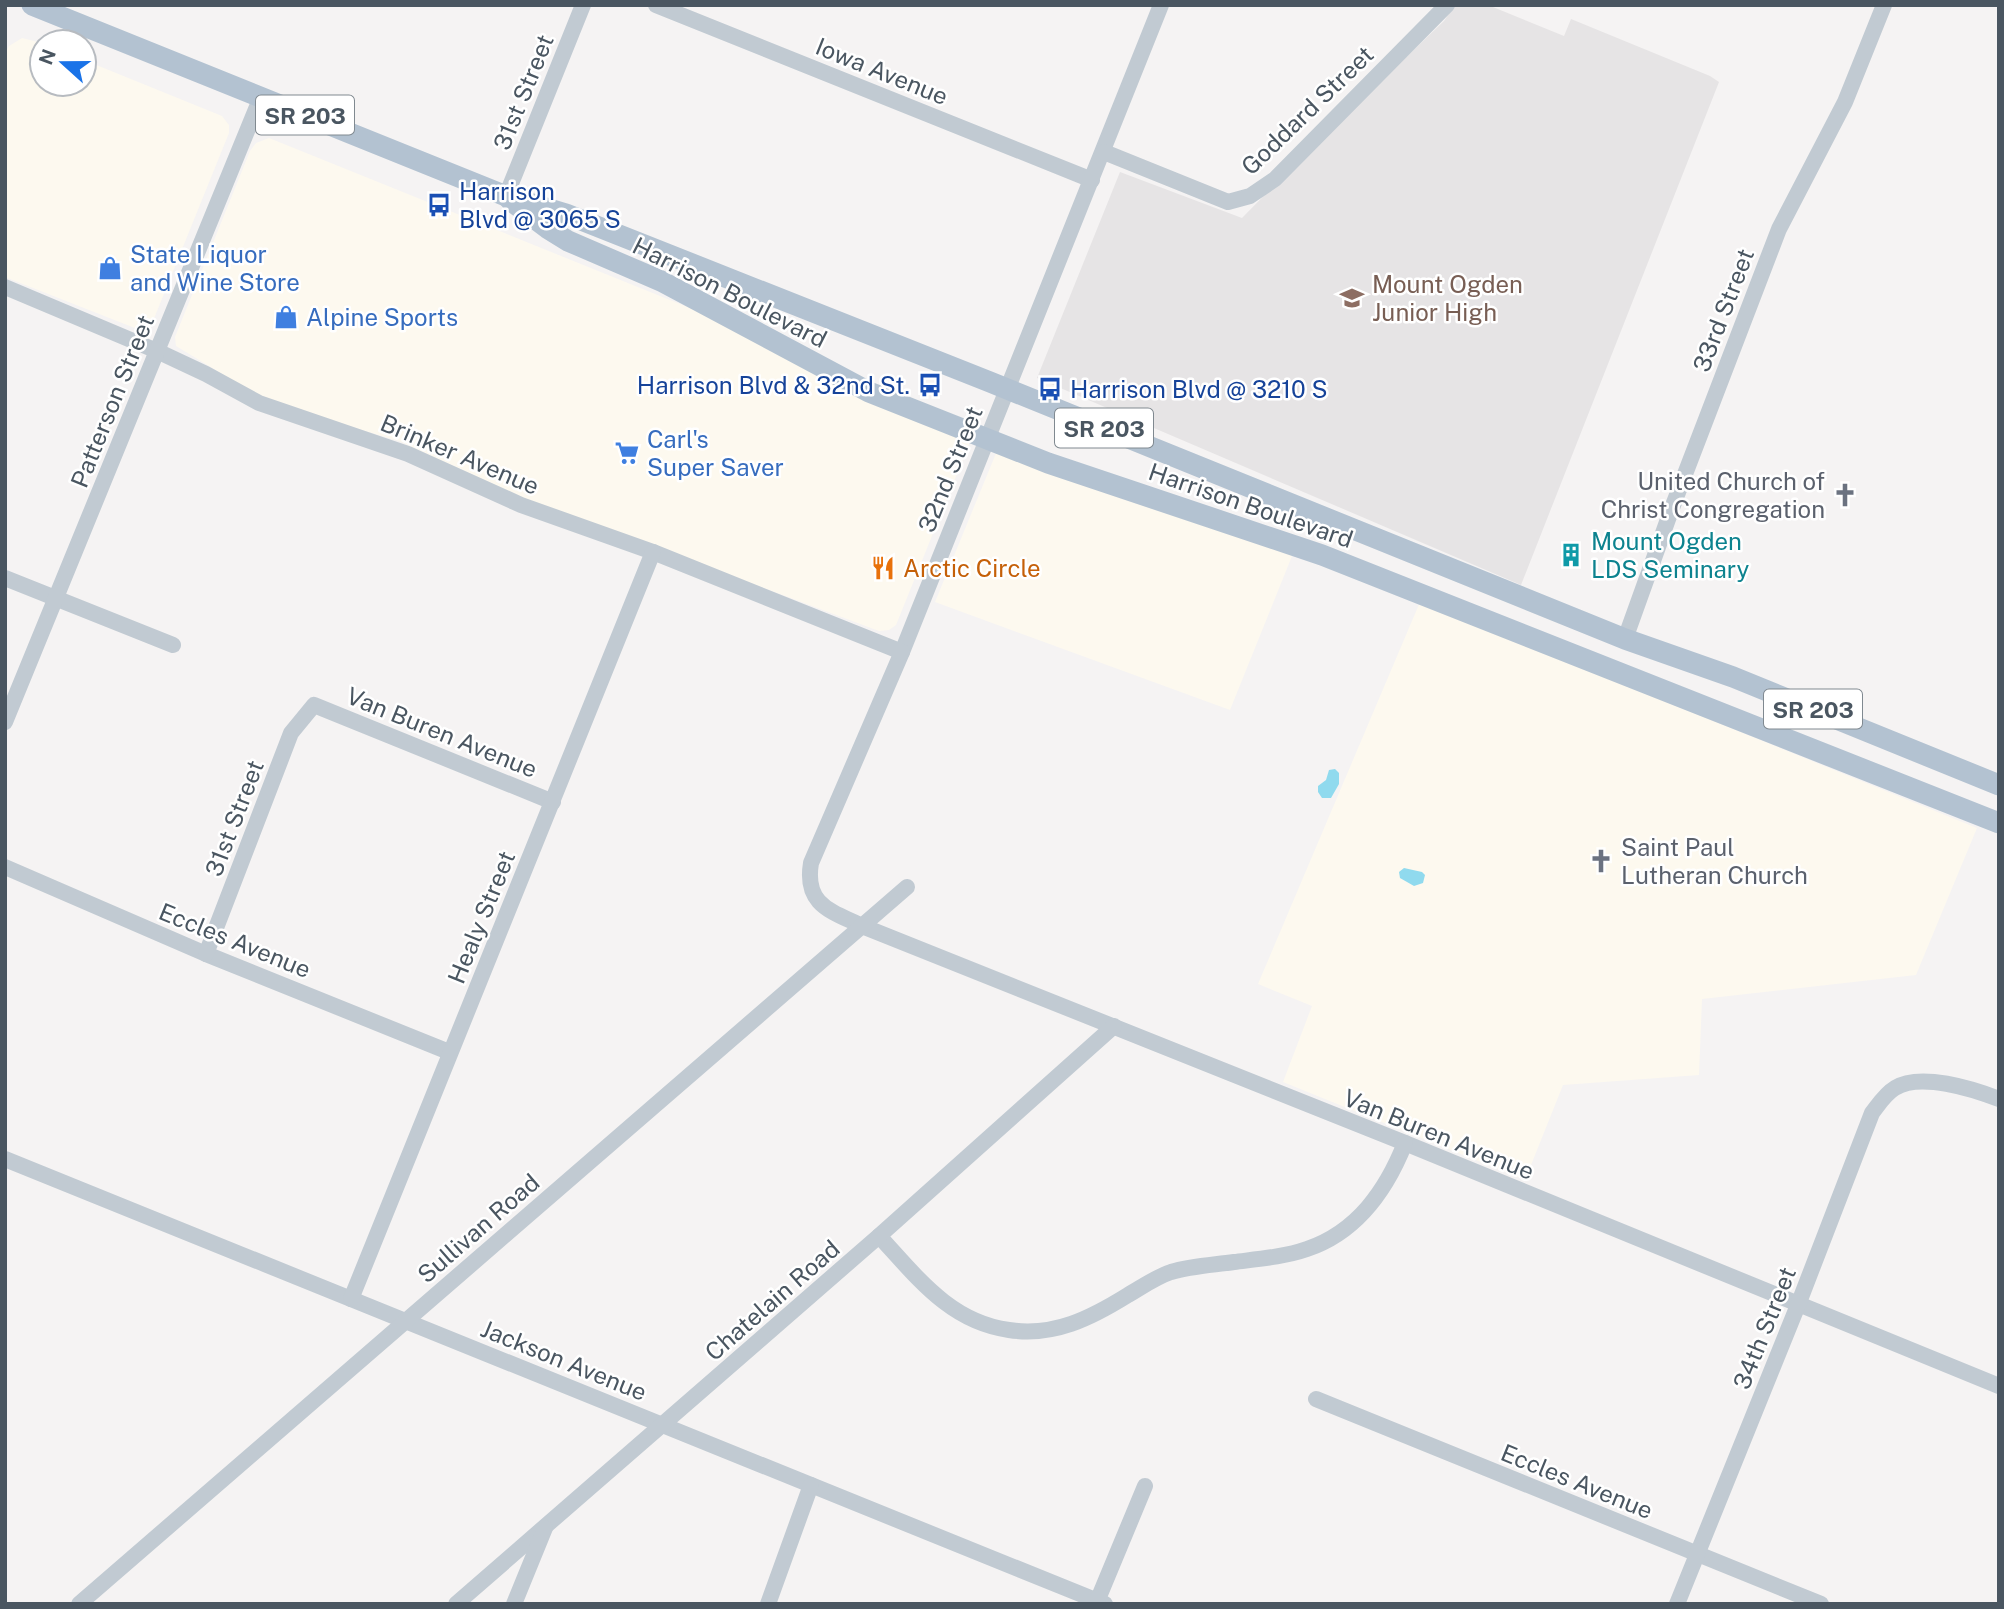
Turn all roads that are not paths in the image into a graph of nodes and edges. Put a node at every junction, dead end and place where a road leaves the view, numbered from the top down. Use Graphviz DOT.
graph roads {
  1 [pos="32,5"];
  2 [pos="583,5"];
  3 [pos="656,5"];
  4 [pos="1161,5"];
  5 [pos="1447,5"];
  6 [pos="1884,5"];
  7 [pos="261,97"];
  8 [pos="1104,152"];
  9 [pos="1092,180"];
  10 [pos="506,196"];
  11 [pos="5,287"];
  12 [pos="157,351"];
  13 [pos="1007,389"];
  14 [pos="987,440"];
  15 [pos="653,552"];
  16 [pos="5,578"];
  17 [pos="56,598"];
  18 [pos="1625,639"];
  19 [pos="173,645"];
  20 [pos="902,652"];
  21 [pos="314,705"];
  22 [pos="5,722"];
  23 [pos="1999,785"];
  24 [pos="553,802"];
  25 [pos="1999,823"];
  26 [pos="5,867"];
  27 [pos="907,887"];
  28 [pos="862,926"];
  29 [pos="206,954"];
  30 [pos="1114,1026"];
  31 [pos="449,1052"];
  32 [pos="1999,1100"];
  33 [pos="1405,1143"];
  34 [pos="5,1159"];
  35 [pos="880,1236"];
  36 [pos="351,1299"];
  37 [pos="1798,1305"];
  38 [pos="404,1321"];
  39 [pos="1999,1386"];
  40 [pos="1316,1399"];
  41 [pos="663,1425"];
  42 [pos="811,1485"];
  43 [pos="1144,1486"];
  44 [pos="546,1524"];
  45 [pos="1697,1554"];
  46 [pos="1100,1603"];
  47 [pos="79,1604"];
  48 [pos="456,1604"];
  49 [pos="514,1604"];
  50 [pos="768,1604"];
  51 [pos="1677,1604"];
  52 [pos="1821,1604"];
  1 -- 7 [label="main road, Harrison Boulevard / SR 203"];
  2 -- 10 [label="street, 31st Street"];
  3 -- 9 [label="street, Iowa Avenue"];
  4 -- 8 [label="street, 32nd Street"];
  5 -- 8 [label="street, Goddard Street"];
  6 -- 18 [label="street, 33rd Street"];
  7 -- 10 [label="main road, Harrison Boulevard / SR 203"];
  7 -- 12 [label="street, Patterson Street"];
  8 -- 9 [label="street, 32nd Street"];
  9 -- 13 [label="street, 32nd Street"];
  10 -- 13 [label="main road, Harrison Boulevard / SR 203"];
  10 -- 14 [label="main road, Harrison Boulevard / SR 203"];
  11 -- 12 [label="street, Brinker Avenue"];
  12 -- 15 [label="street, Brinker Avenue"];
  12 -- 17 [label="street, Patterson Street"];
  13 -- 14 [label="street, 32nd Street"];
  13 -- 18 [label="main road, Harrison Boulevard / SR 203"];
  14 -- 20 [label="street, 32nd Street"];
  14 -- 25 [label="main road, Harrison Boulevard / SR 203"];
  15 -- 20 [label="street, Brinker Avenue"];
  15 -- 24 [label="street, Healy Street"];
  16 -- 17 [label="street"];
  17 -- 19 [label="street"];
  17 -- 22 [label="street, Patterson Street"];
  18 -- 23 [label="main road, Harrison Boulevard / SR 203"];
  20 -- 28 [label="street, 32nd Street"];
  21 -- 24 [label="street, Van Buren Avenue"];
  21 -- 29 [label="street, 31st Street"];
  24 -- 31 [label="street, Healy Street"];
  26 -- 29 [label="street, Eccles Avenue"];
  27 -- 28 [label="street, Sullivan Road"];
  28 -- 30 [label="street, Van Buren Avenue"];
  28 -- 38 [label="street, Sullivan Road"];
  29 -- 31 [label="street, Eccles Avenue"];
  30 -- 33 [label="street, Van Buren Avenue"];
  30 -- 35 [label="street, Chatelain Road"];
  31 -- 36 [label="street, Healy Street"];
  32 -- 37 [label="street, 34th Street"];
  33 -- 35 [label="street"];
  33 -- 37 [label="street, Van Buren Avenue"];
  34 -- 36 [label="street, Jackson Avenue"];
  35 -- 41 [label="street, Chatelain Road"];
  36 -- 38 [label="street, Jackson Avenue"];
  37 -- 39 [label="street, Van Buren Avenue"];
  37 -- 45 [label="street, 34th Street"];
  38 -- 41 [label="street, Jackson Avenue"];
  38 -- 47 [label="street, Sullivan Road"];
  40 -- 45 [label="street, Eccles Avenue"];
  41 -- 42 [label="street, Jackson Avenue"];
  41 -- 44 [label="street, Chatelain Road"];
  42 -- 46 [label="street, Jackson Avenue"];
  42 -- 50 [label="street"];
  43 -- 46 [label="street"];
  44 -- 48 [label="street, Chatelain Road"];
  44 -- 49 [label="street"];
  45 -- 51 [label="street, 34th Street"];
  45 -- 52 [label="street, Eccles Avenue"];
}
